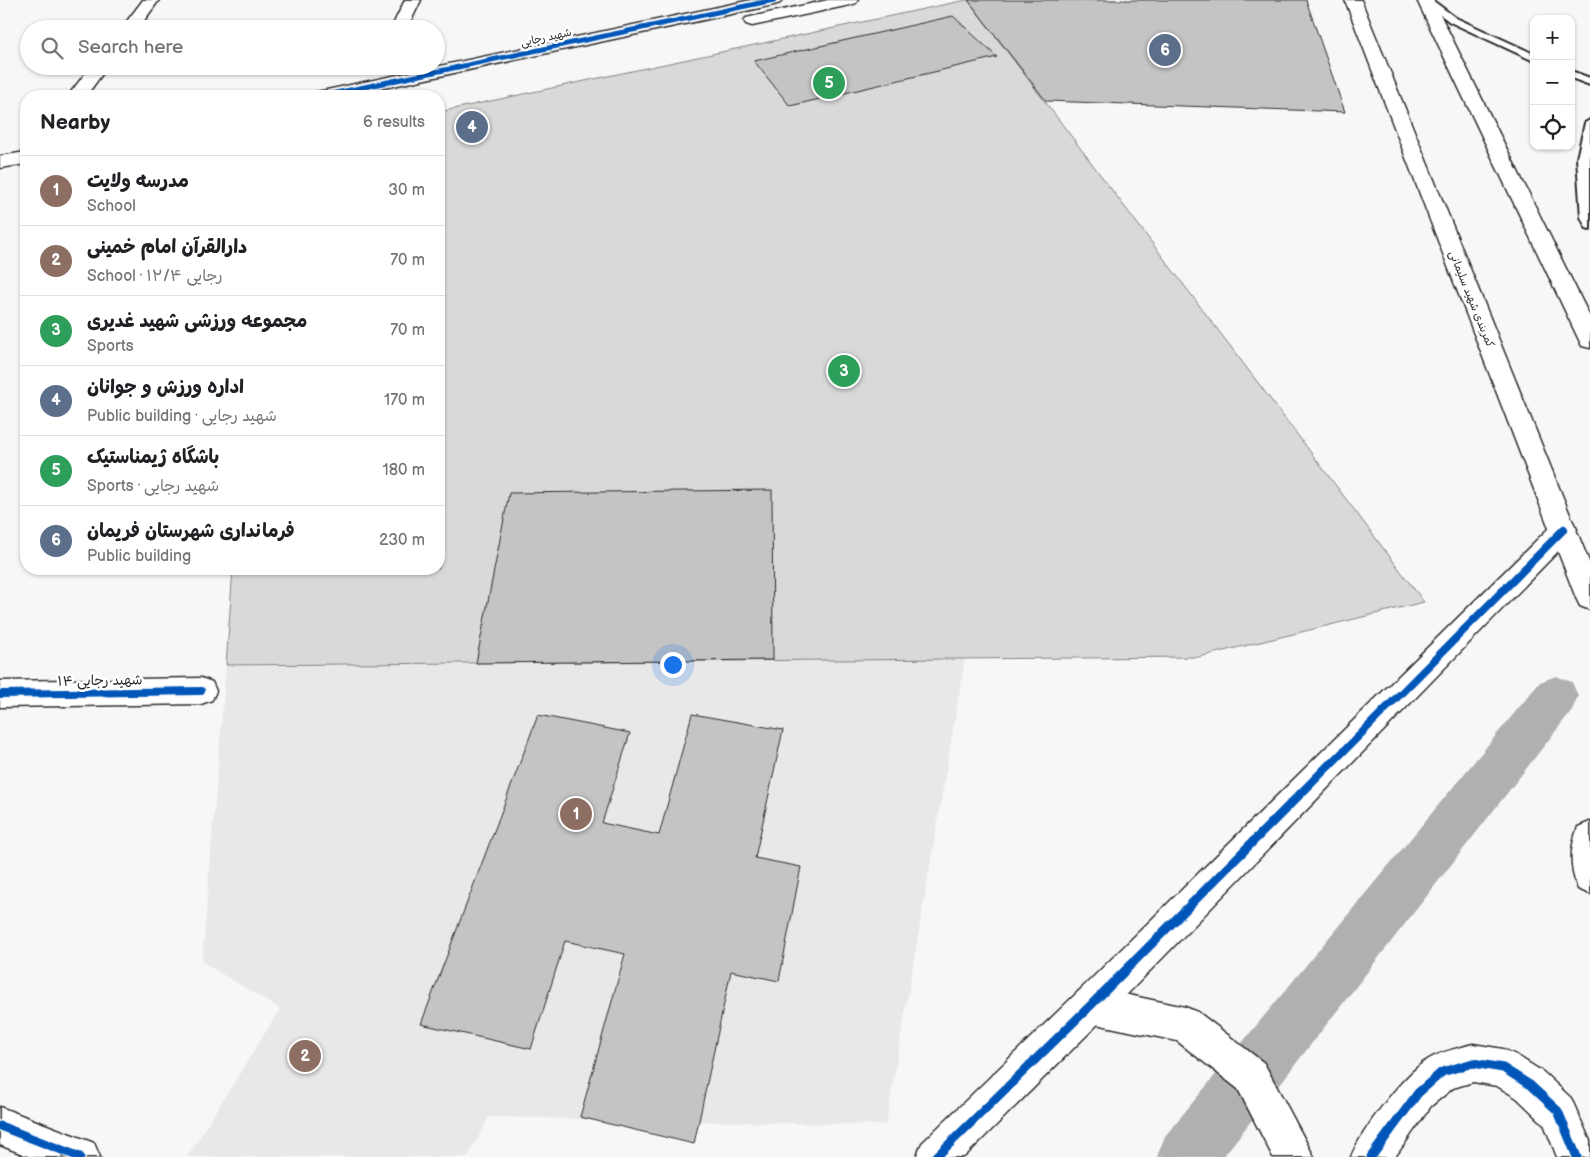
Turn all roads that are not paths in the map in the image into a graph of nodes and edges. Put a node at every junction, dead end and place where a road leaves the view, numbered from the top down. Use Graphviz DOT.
graph roads {
  1 [pos="151,0"];
  2 [pos="413,0"];
  3 [pos="774,0"];
  4 [pos="850,0"];
  5 [pos="1353,0"];
  6 [pos="1425,0"];
  7 [pos="136,20"];
  8 [pos="403,20"];
  9 [pos="669,24"];
  10 [pos="1530,56"];
  11 [pos="445,71"];
  12 [pos="93,75"];
  13 [pos="378,75"];
  14 [pos="426,75"];
  15 [pos="1575,76"];
  16 [pos="1590,82"];
  17 [pos="373,86"];
  18 [pos="82,90"];
  19 [pos="353,90"];
  20 [pos="1590,123"];
  21 [pos="20,159"];
  22 [pos="0,162"];
  23 [pos="1590,225"];
  24 [pos="1590,340"];
  25 [pos="1564,529"];
  26 [pos="1590,598"];
  27 [pos="201,691"];
  28 [pos="0,694"];
  29 [pos="1590,838"];
  30 [pos="1590,877"];
  31 [pos="1091,1005"];
  32 [pos="0,1126"];
  33 [pos="80,1157"];
  34 [pos="936,1157"];
  35 [pos="1294,1157"];
  36 [pos="1371,1157"];
  37 [pos="1577,1157"];
  1 -- 7 [label="main road"];
  2 -- 8 [label="main road"];
  3 -- 9 [label="main road, شهید رجایی"];
  4 -- 9 [label="main road, شهید رجایی"];
  5 -- 25 [label="main road, کمربندی شهید سلیمانی"];
  6 -- 10 [label="lane"];
  6 -- 24 [label="main road"];
  9 -- 11 [label="main road, شهید رجایی"];
  12 -- 18 [label="main road"];
  13 -- 17 [label="main road"];
  14 -- 17 [label="main road, شهید رجایی"];
  15 -- 16 [label="lane"];
  17 -- 19 [label="main road, شهید رجایی"];
  20 -- 23 [label="lane"];
  21 -- 22 [label="main road"];
  25 -- 26 [label="main road, کمربندی شهید سلیمانی"];
  25 -- 31 [label="main road"];
  27 -- 28 [label="main road, شهید رجایی ۱۴"];
  29 -- 30 [label="main road"];
  31 -- 34 [label="main road"];
  31 -- 35 [label="main road"];
  32 -- 33 [label="main road"];
  36 -- 37 [label="main road"];
}
